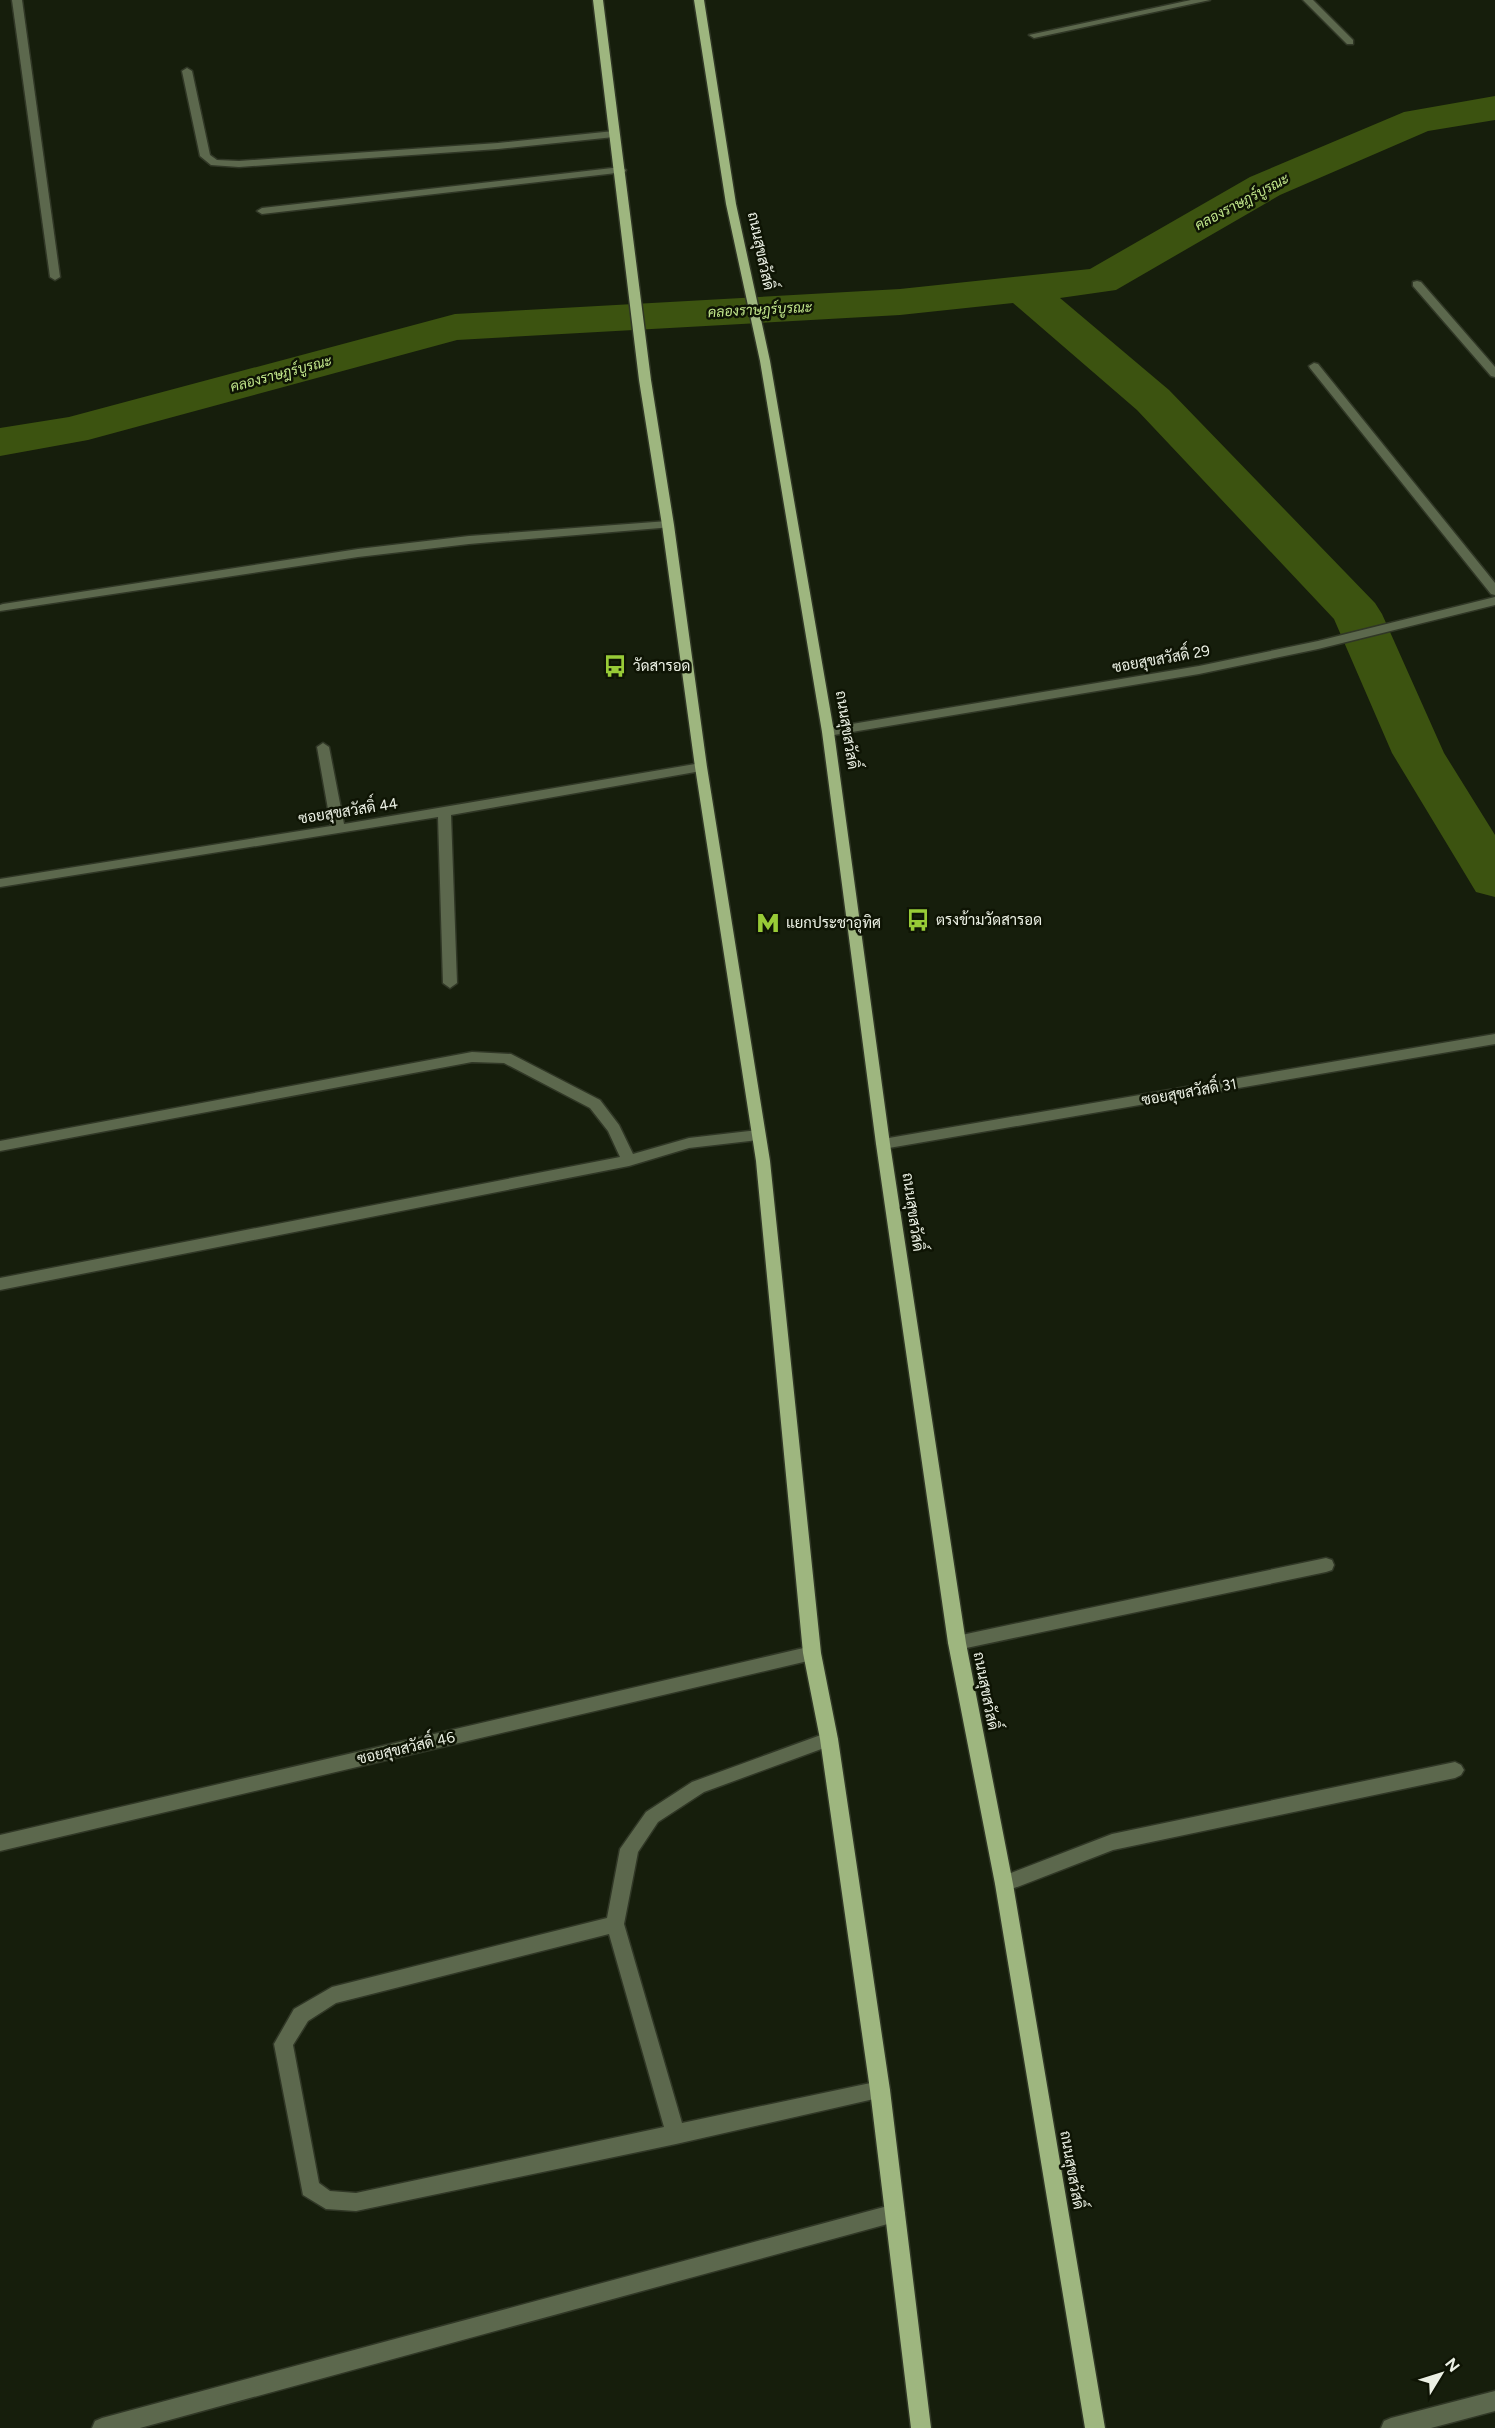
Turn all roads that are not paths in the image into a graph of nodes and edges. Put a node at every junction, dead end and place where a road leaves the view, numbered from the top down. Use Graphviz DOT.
graph roads {
  1 [pos="17,0"];
  2 [pos="598,0"];
  3 [pos="699,0"];
  4 [pos="1205,0"];
  5 [pos="1308,0"];
  6 [pos="1034,35"];
  7 [pos="1350,42"];
  8 [pos="187,71"];
  9 [pos="614,134"];
  10 [pos="621,170"];
  11 [pos="262,211"];
  12 [pos="55,277"];
  13 [pos="1417,284"];
  14 [pos="1314,366"];
  15 [pos="1495,374"];
  16 [pos="668,525"];
  17 [pos="1495,591"];
  18 [pos="1495,601"];
  19 [pos="3,608"];
  20 [pos="828,732"];
  21 [pos="323,747"];
  22 [pos="701,767"];
  23 [pos="444,812"];
  24 [pos="338,830"];
  25 [pos="0,884"];
  26 [pos="450,983"];
  27 [pos="1495,1039"];
  28 [pos="758,1134"];
  29 [pos="883,1144"];
  30 [pos="0,1146"];
  31 [pos="629,1161"];
  32 [pos="0,1284"];
  33 [pos="1326,1565"];
  34 [pos="957,1643"];
  35 [pos="812,1653"];
  36 [pos="829,1739"];
  37 [pos="1455,1770"];
  38 [pos="0,1843"];
  39 [pos="1004,1884"];
  40 [pos="615,1924"];
  41 [pos="880,2090"];
  42 [pos="676,2135"];
  43 [pos="895,2213"];
  44 [pos="1495,2401"];
  45 [pos="102,2428"];
  46 [pos="921,2428"];
  47 [pos="1095,2428"];
  48 [pos="1391,2428"];
  1 -- 12 [label="street"];
  2 -- 9 [label="main road"];
  3 -- 20 [label="main road, ถนนสุขสวัสดิ์"];
  4 -- 6 [label="street"];
  5 -- 7 [label="street"];
  8 -- 9 [label="street"];
  9 -- 10 [label="main road"];
  10 -- 11 [label="street"];
  10 -- 16 [label="main road"];
  13 -- 15 [label="street"];
  14 -- 17 [label="street"];
  16 -- 19 [label="street"];
  16 -- 22 [label="main road"];
  18 -- 20 [label="street, ซอยสุขสวัสดิ์ 29"];
  20 -- 29 [label="main road, ถนนสุขสวัสดิ์"];
  21 -- 24 [label="street"];
  22 -- 23 [label="street, ซอยสุขสวัสดิ์ 44"];
  22 -- 28 [label="main road"];
  23 -- 24 [label="street, ซอยสุขสวัสดิ์ 44"];
  23 -- 26 [label="street"];
  24 -- 25 [label="street, ซอยสุขสวัสดิ์ 44"];
  27 -- 29 [label="street, ซอยสุขสวัสดิ์ 31"];
  28 -- 31 [label="street"];
  28 -- 35 [label="main road"];
  29 -- 34 [label="main road, ถนนสุขสวัสดิ์"];
  30 -- 31 [label="street"];
  31 -- 32 [label="street"];
  33 -- 34 [label="street"];
  34 -- 39 [label="main road, ถนนสุขสวัสดิ์"];
  35 -- 36 [label="main road"];
  35 -- 38 [label="street, ซอยสุขสวัสดิ์ 46"];
  36 -- 40 [label="street"];
  36 -- 41 [label="main road"];
  37 -- 39 [label="street"];
  39 -- 47 [label="main road, ถนนสุขสวัสดิ์"];
  40 -- 42 [label="street"];
  40 -- 42 [label="street"];
  41 -- 42 [label="street"];
  41 -- 43 [label="main road"];
  43 -- 45 [label="street"];
  43 -- 46 [label="main road"];
  44 -- 48 [label="street"];
}
